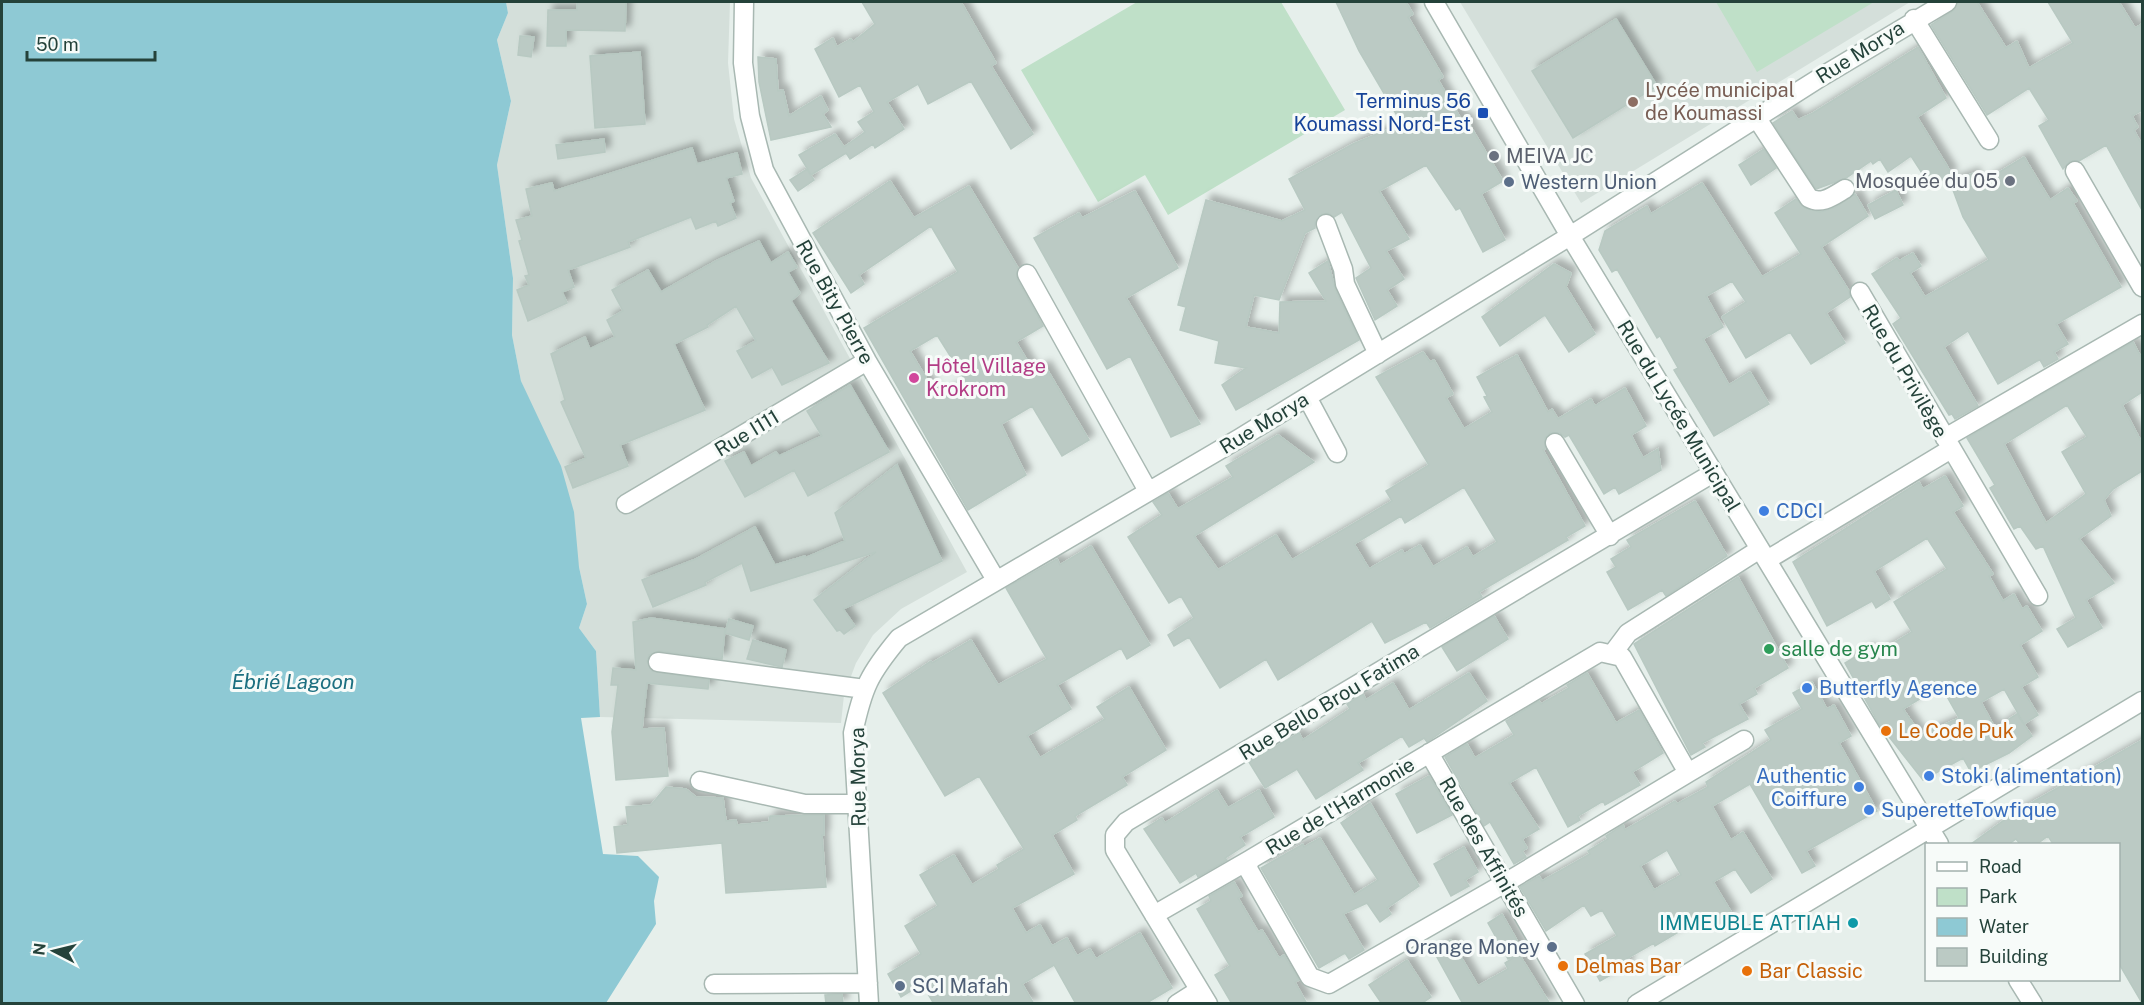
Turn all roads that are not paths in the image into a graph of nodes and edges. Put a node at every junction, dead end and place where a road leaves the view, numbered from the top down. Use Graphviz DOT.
graph roads {
  1 [pos="744,2"];
  2 [pos="1434,2"];
  3 [pos="1947,2"];
  4 [pos="1914,19"];
  5 [pos="1756,117"];
  6 [pos="1989,140"];
  7 [pos="2075,171"];
  8 [pos="1845,189"];
  9 [pos="1326,224"];
  10 [pos="1570,236"];
  11 [pos="1027,274"];
  12 [pos="2142,287"];
  13 [pos="1860,292"];
  14 [pos="2142,324"];
  15 [pos="1378,354"];
  16 [pos="867,361"];
  17 [pos="1307,397"];
  18 [pos="1555,443"];
  19 [pos="1948,444"];
  20 [pos="1337,453"];
  21 [pos="1713,473"];
  22 [pos="1149,491"];
  23 [pos="626,504"];
  24 [pos="1610,536"];
  25 [pos="1764,554"];
  26 [pos="996,580"];
  27 [pos="2038,596"];
  28 [pos="1613,653"];
  29 [pos="658,662"];
  30 [pos="865,689"];
  31 [pos="2142,701"];
  32 [pos="1744,740"];
  33 [pos="1429,753"];
  34 [pos="1688,773"];
  35 [pos="700,781"];
  36 [pos="857,804"];
  37 [pos="1929,828"];
  38 [pos="1938,843"];
  39 [pos="1251,859"];
  40 [pos="1505,883"];
  41 [pos="1154,915"];
  42 [pos="2019,981"];
  43 [pos="868,983"];
  44 [pos="714,984"];
  45 [pos="1203,997"];
  46 [pos="869,1004"];
  47 [pos="1177,1004"];
  48 [pos="1575,1004"];
  49 [pos="1637,1004"];
  50 [pos="2033,1004"];
  1 -- 16 [label="street, Rue Bity Pierre"];
  2 -- 10 [label="street, Rue du Lycée Municipal"];
  3 -- 4 [label="street, Rue Morya"];
  4 -- 5 [label="street, Rue Morya"];
  4 -- 6 [label="street"];
  5 -- 8 [label="street"];
  5 -- 10 [label="street, Rue Morya"];
  7 -- 12 [label="street"];
  9 -- 15 [label="street"];
  10 -- 15 [label="street, Rue Morya"];
  10 -- 21 [label="street, Rue du Lycée Municipal"];
  11 -- 22 [label="street"];
  13 -- 19 [label="street, Rue du Privilège"];
  14 -- 19 [label="street"];
  15 -- 17 [label="street, Rue Morya"];
  16 -- 23 [label="street, Rue I111"];
  16 -- 26 [label="street, Rue Bity Pierre"];
  17 -- 20 [label="street"];
  17 -- 22 [label="street, Rue Morya"];
  18 -- 24 [label="street"];
  19 -- 25 [label="street"];
  19 -- 27 [label="street, Rue du Privilège"];
  21 -- 24 [label="street, Rue Bello Brou Fatima"];
  21 -- 25 [label="street, Rue du Lycée Municipal"];
  22 -- 26 [label="street, Rue Morya"];
  24 -- 41 [label="street, Rue Bello Brou Fatima"];
  25 -- 28 [label="street"];
  25 -- 37 [label="street, Rue du Lycée Municipal"];
  26 -- 30 [label="street, Rue Morya"];
  28 -- 33 [label="street, Rue de l'Harmonie"];
  28 -- 34 [label="street"];
  29 -- 30 [label="street"];
  30 -- 36 [label="street, Rue Morya"];
  31 -- 37 [label="street"];
  32 -- 34 [label="street"];
  33 -- 39 [label="street, Rue de l'Harmonie"];
  33 -- 40 [label="street, Rue des Affinités"];
  34 -- 40 [label="street"];
  35 -- 36 [label="street"];
  36 -- 43 [label="street, Rue Morya"];
  37 -- 38 [label="street, Rue du Lycée Municipal"];
  37 -- 49 [label="street"];
  39 -- 40 [label="street, Rue de l'Harmonie"];
  39 -- 41 [label="street"];
  40 -- 48 [label="street, Rue des Affinités"];
  41 -- 45 [label="street, Rue Bello Brou Fatima"];
  42 -- 50 [label="street"];
  43 -- 44 [label="street"];
  43 -- 46 [label="street, Rue Morya"];
  45 -- 47 [label="street"];
}
